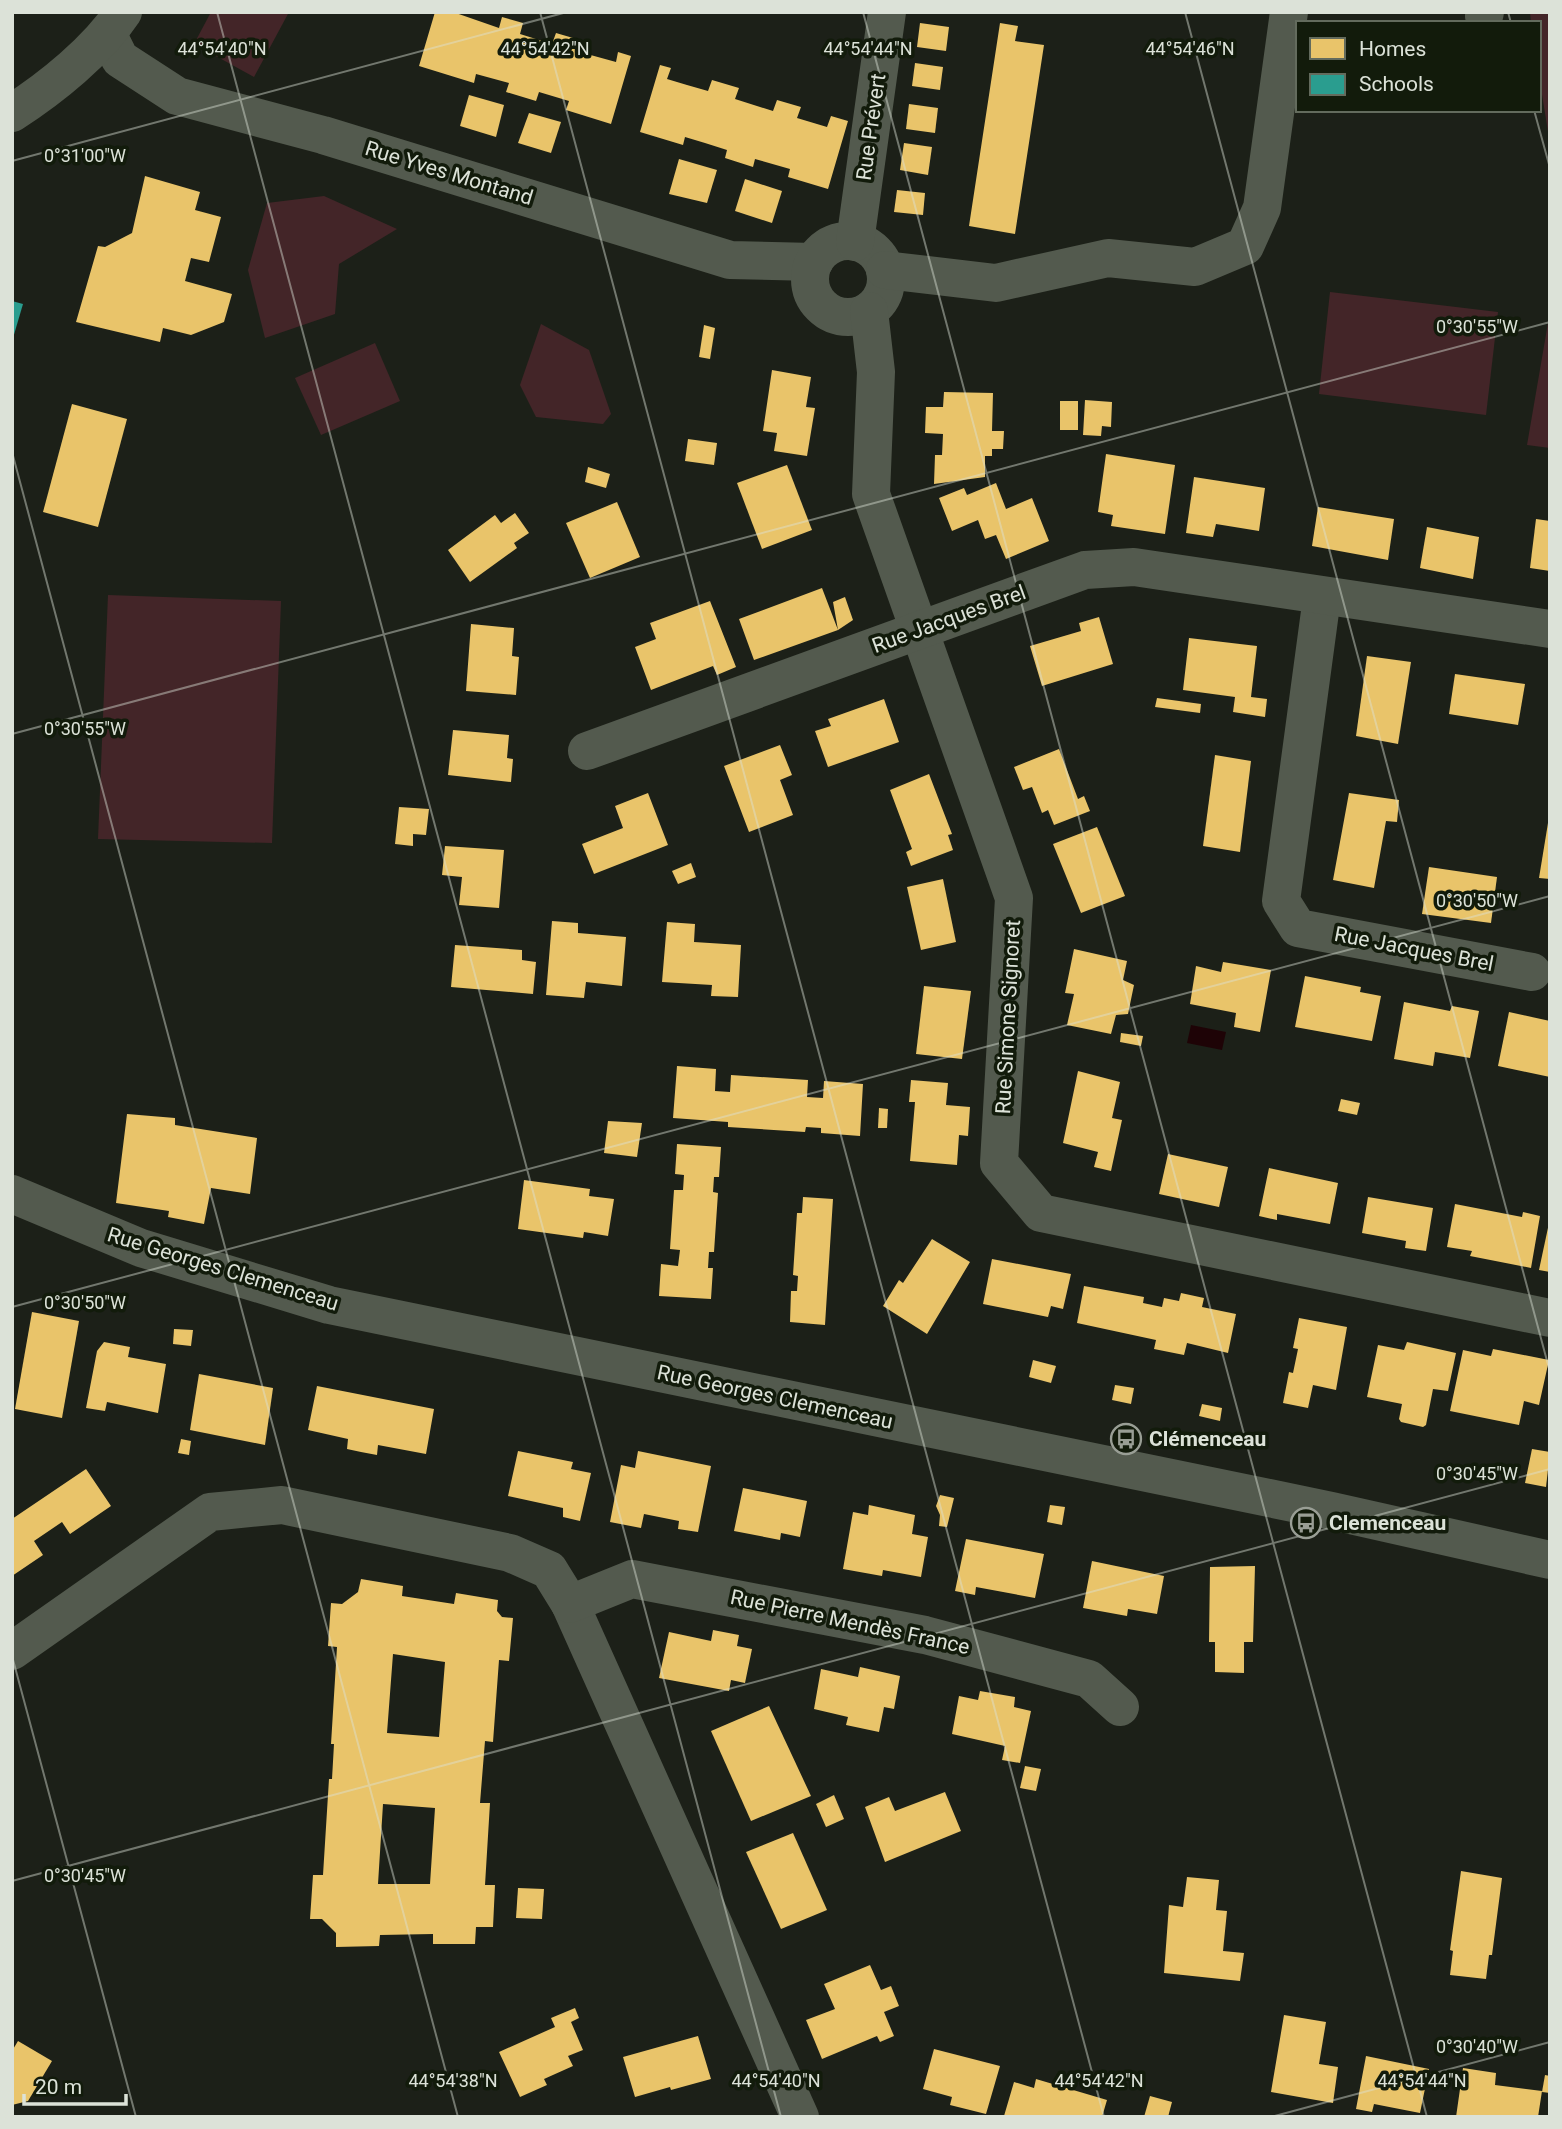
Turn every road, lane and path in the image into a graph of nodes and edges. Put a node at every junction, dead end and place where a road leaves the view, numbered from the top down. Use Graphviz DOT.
graph roads {
  1 [pos="887,12"];
  2 [pos="1289,12"];
  3 [pos="115,24"];
  4 [pos="12,113"];
  5 [pos="855,242"];
  6 [pos="814,262"];
  7 [pos="885,270"];
  8 [pos="869,311"];
  9 [pos="1322,597"];
  10 [pos="920,629"];
  11 [pos="1550,629"];
  12 [pos="587,751"];
  13 [pos="1532,972"];
  14 [pos="12,1194"];
  15 [pos="1550,1318"];
  16 [pos="1550,1560"];
  17 [pos="570,1604"];
  18 [pos="12,1651"];
  19 [pos="1120,1707"];
  20 [pos="800,2117"];
  1 -- 5 [label="street, Rue Prévert"];
  2 -- 7 [label="street"];
  3 -- 4 [label="street"];
  3 -- 6 [label="street, Rue Yves Montand"];
  5 -- 6 [label="street"];
  5 -- 7 [label="street"];
  6 -- 8 [label="street"];
  7 -- 8 [label="street"];
  8 -- 10 [label="street, Rue Simone Signoret"];
  9 -- 10 [label="street, Rue Jacques Brel"];
  9 -- 11 [label="street, Rue Jacques Brel"];
  9 -- 13 [label="street, Rue Jacques Brel"];
  10 -- 12 [label="street, Rue Jacques Brel"];
  10 -- 15 [label="street, Rue Simone Signoret"];
  14 -- 16 [label="street, Rue Georges Clemenceau"];
  17 -- 18 [label="street"];
  17 -- 19 [label="street, Rue Pierre Mendès France"];
  17 -- 20 [label="street"];
}
